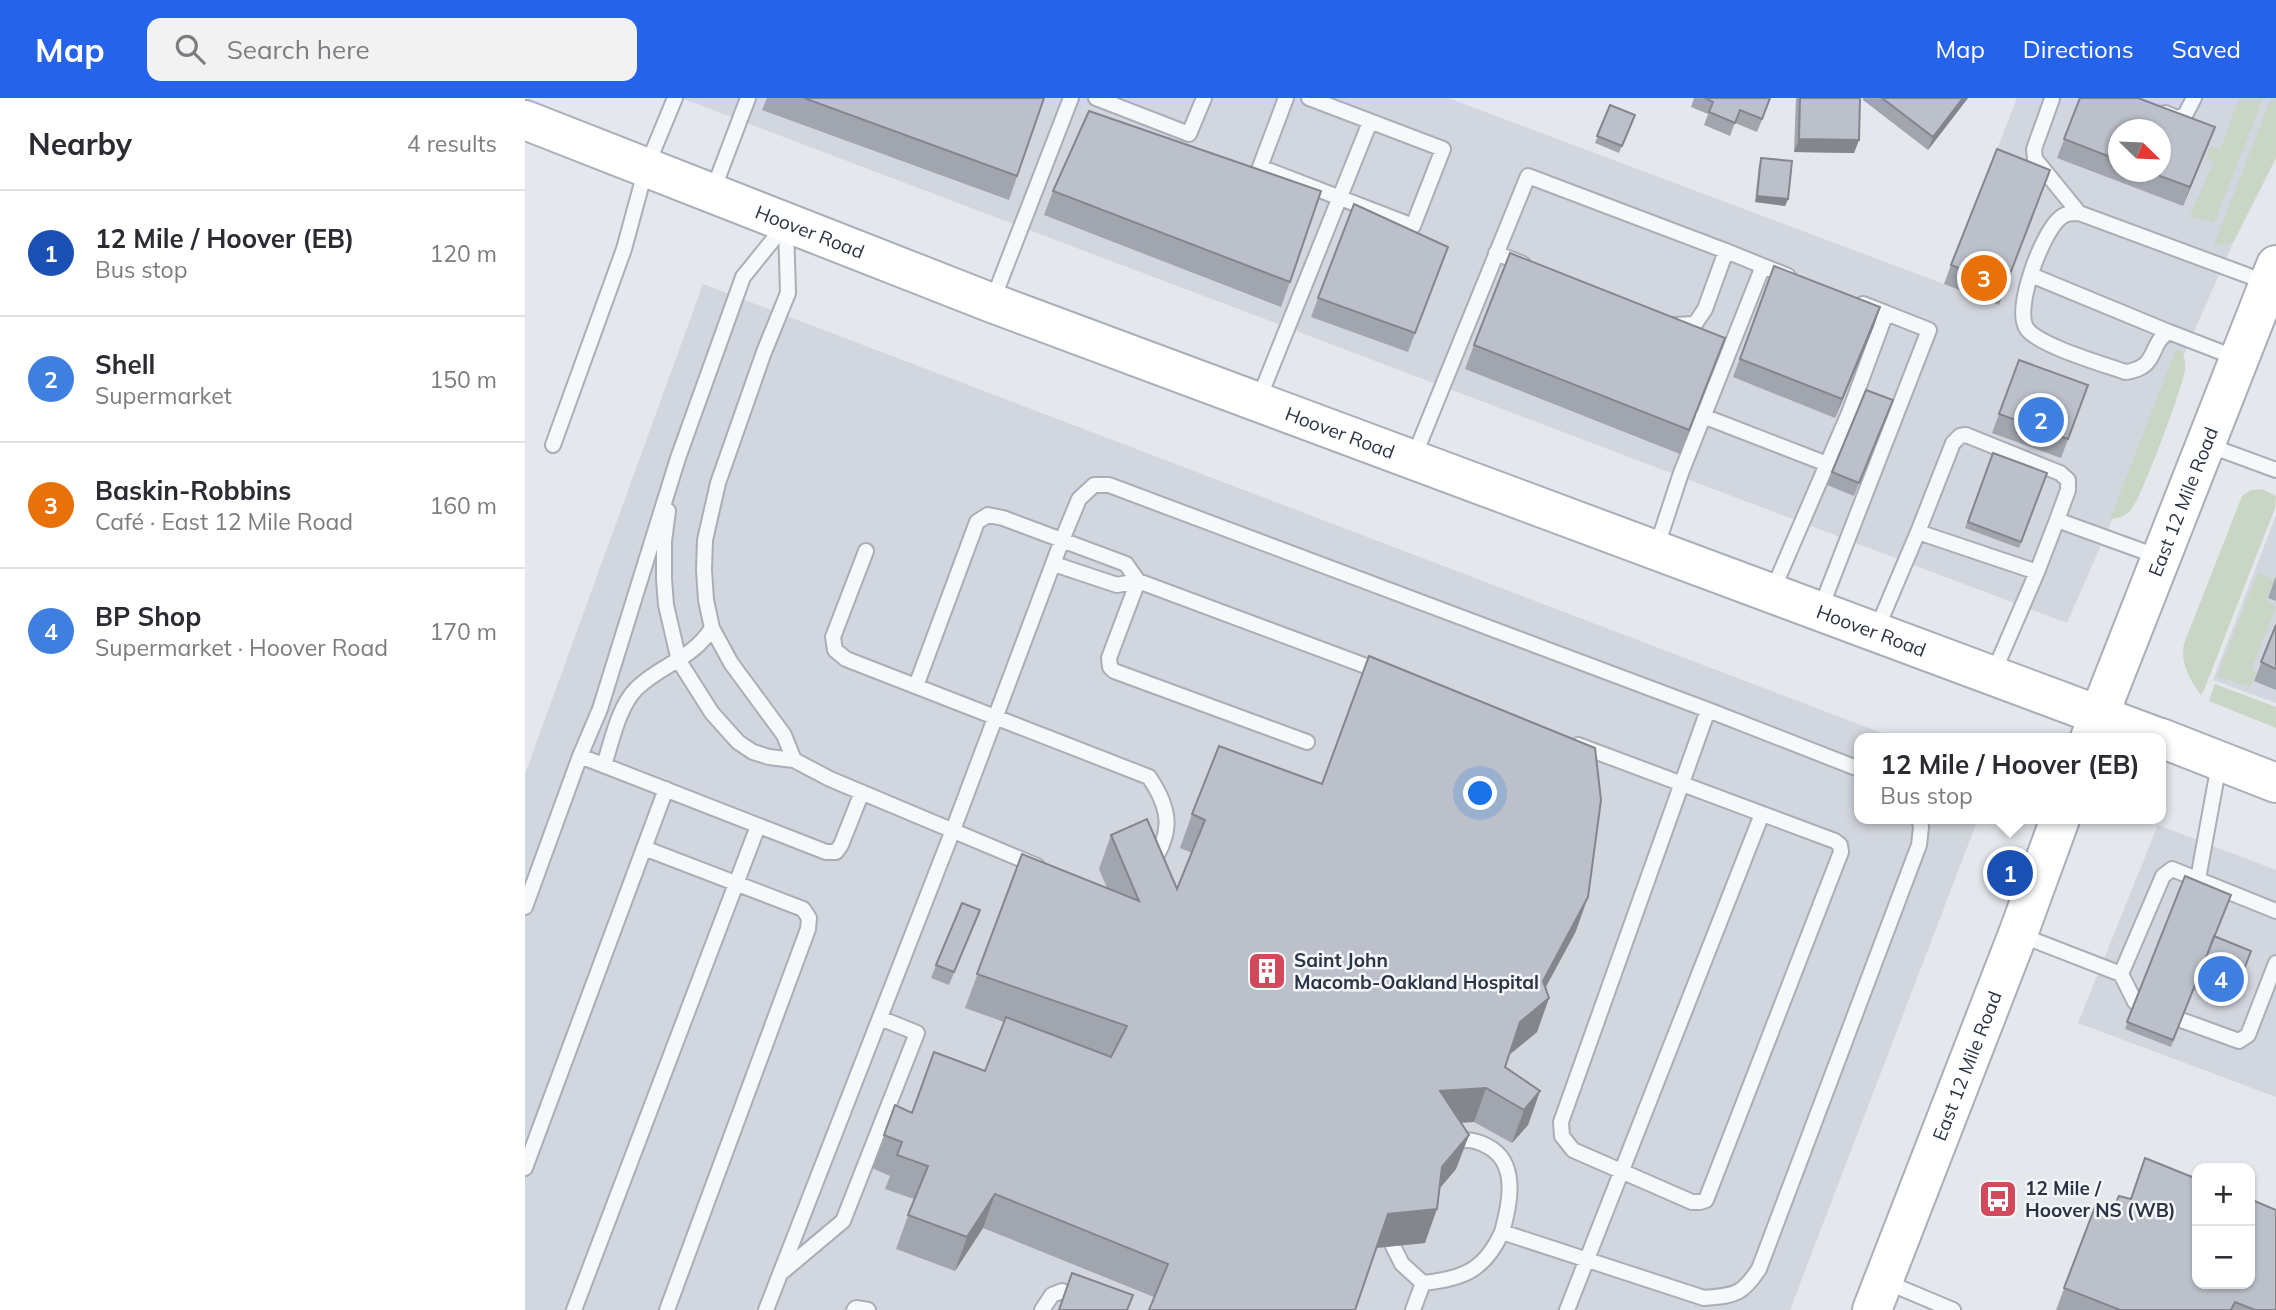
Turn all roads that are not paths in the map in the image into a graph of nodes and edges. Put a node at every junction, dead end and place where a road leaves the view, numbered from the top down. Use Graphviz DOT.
graph roads {
  1 [pos="674,98"];
  2 [pos="748,98"];
  3 [pos="1071,98"];
  4 [pos="1096,98"];
  5 [pos="1204,98"];
  6 [pos="1286,98"];
  7 [pos="1310,98"];
  8 [pos="2194,98"];
  9 [pos="2052,99"];
  10 [pos="2151,108"];
  11 [pos="525,120"];
  12 [pos="1370,122"];
  13 [pos="646,168"];
  14 [pos="712,194"];
  15 [pos="1341,197"];
  16 [pos="2079,213"];
  17 [pos="786,224"];
  18 [pos="1726,251"];
  19 [pos="1496,253"];
  20 [pos="1763,266"];
  21 [pos="1533,268"];
  22 [pos="2273,274"];
  23 [pos="2031,275"];
  24 [pos="1800,280"];
  25 [pos="1849,299"];
  26 [pos="992,303"];
  27 [pos="1886,313"];
  28 [pos="1667,322"];
  29 [pos="2169,332"];
  30 [pos="2239,359"];
  31 [pos="1258,402"];
  32 [pos="1703,416"];
  33 [pos="2205,444"];
  34 [pos="553,445"];
  35 [pos="678,458"];
  36 [pos="1413,460"];
  37 [pos="1827,464"];
  38 [pos="2276,470"];
  39 [pos="2057,520"];
  40 [pos="1918,532"];
  41 [pos="1062,540"];
  42 [pos="1656,550"];
  43 [pos="866,551"];
  44 [pos="2159,557"];
  45 [pos="1054,564"];
  46 [pos="2037,572"];
  47 [pos="1138,581"];
  48 [pos="1772,593"];
  49 [pos="1820,611"];
  50 [pos="712,628"];
  51 [pos="1876,632"];
  52 [pos="680,661"];
  53 [pos="1993,675"];
  54 [pos="1397,678"];
  55 [pos="916,686"];
  56 [pos="1708,709"];
  57 [pos="996,717"];
  58 [pos="2094,727"];
  59 [pos="2130,733"];
  60 [pos="1566,740"];
  61 [pos="2166,740"];
  62 [pos="1307,742"];
  63 [pos="580,756"];
  64 [pos="794,760"];
  65 [pos="2220,761"];
  66 [pos="604,765"];
  67 [pos="1854,767"];
  68 [pos="2276,783"];
  69 [pos="1682,784"];
  70 [pos="666,789"];
  71 [pos="862,792"];
  72 [pos="1762,814"];
  73 [pos="1920,824"];
  74 [pos="2058,824"];
  75 [pos="758,826"];
  76 [pos="953,831"];
  77 [pos="643,848"];
  78 [pos="1048,870"];
  79 [pos="1143,872"];
  80 [pos="2198,880"];
  81 [pos="737,883"];
  82 [pos="525,907"];
  83 [pos="2276,911"];
  84 [pos="2018,934"];
  85 [pos="2276,963"];
  86 [pos="2121,974"];
  87 [pos="2135,1002"];
  88 [pos="880,1018"];
  89 [pos="2181,1020"];
  90 [pos="1443,1148"];
  91 [pos="525,1168"];
  92 [pos="1622,1173"];
  93 [pos="1501,1232"];
  94 [pos="1393,1246"];
  95 [pos="1586,1259"];
  96 [pos="780,1274"];
  97 [pos="1423,1283"];
  98 [pos="1877,1295"];
  99 [pos="575,1310"];
  100 [pos="667,1310"];
  101 [pos="766,1310"];
  102 [pos="855,1310"];
  103 [pos="868,1310"];
  104 [pos="1042,1310"];
  105 [pos="1080,1310"];
  106 [pos="1413,1310"];
  107 [pos="1567,1310"];
  108 [pos="1953,1310"];
  1 -- 13 [label="lane"];
  2 -- 14 [label="lane"];
  3 -- 26 [label="lane"];
  4 -- 5 [label="lane"];
  6 -- 15 [label="lane"];
  7 -- 12 [label="lane"];
  8 -- 10 [label="lane"];
  9 -- 16 [label="lane"];
  11 -- 13 [label="main road, Hoover Road"];
  12 -- 15 [label="lane"];
  12 -- 15 [label="lane"];
  13 -- 14 [label="main road, Hoover Road"];
  13 -- 34 [label="lane"];
  14 -- 17 [label="main road, Hoover Road"];
  15 -- 31 [label="lane"];
  16 -- 22 [label="lane"];
  16 -- 23 [label="lane"];
  17 -- 26 [label="main road, Hoover Road"];
  17 -- 35 [label="lane"];
  17 -- 50 [label="lane"];
  18 -- 19 [label="lane"];
  18 -- 20 [label="lane"];
  18 -- 28 [label="lane"];
  19 -- 21 [label="lane"];
  19 -- 36 [label="lane"];
  20 -- 24 [label="lane"];
  20 -- 32 [label="lane"];
  22 -- 30 [label="main road, East 12 Mile Road"];
  23 -- 29 [label="lane"];
  23 -- 29 [label="lane"];
  25 -- 27 [label="lane"];
  26 -- 31 [label="main road, Hoover Road"];
  27 -- 37 [label="lane"];
  27 -- 49 [label="lane"];
  29 -- 30 [label="lane"];
  30 -- 33 [label="main road, East 12 Mile Road"];
  31 -- 36 [label="main road, Hoover Road"];
  32 -- 37 [label="lane"];
  32 -- 42 [label="lane"];
  33 -- 38 [label="lane"];
  33 -- 44 [label="main road, East 12 Mile Road"];
  35 -- 52 [label="lane"];
  35 -- 63 [label="lane"];
  36 -- 42 [label="main road, Hoover Road"];
  37 -- 48 [label="lane"];
  39 -- 40 [label="lane"];
  39 -- 44 [label="lane"];
  39 -- 46 [label="lane"];
  40 -- 46 [label="lane"];
  40 -- 51 [label="lane"];
  41 -- 45 [label="lane"];
  41 -- 47 [label="lane"];
  41 -- 55 [label="lane"];
  41 -- 56 [label="lane"];
  42 -- 48 [label="main road, Hoover Road"];
  43 -- 55 [label="lane"];
  44 -- 58 [label="main road, East 12 Mile Road"];
  45 -- 47 [label="lane"];
  45 -- 57 [label="lane"];
  46 -- 53 [label="lane"];
  47 -- 54 [label="lane"];
  47 -- 62 [label="lane"];
  48 -- 49 [label="main road, Hoover Road"];
  49 -- 51 [label="main road, Hoover Road"];
  50 -- 52 [label="lane"];
  50 -- 64 [label="lane"];
  51 -- 53 [label="main road, Hoover Road"];
  52 -- 64 [label="lane"];
  52 -- 66 [label="lane"];
  53 -- 58 [label="main road, Hoover Road"];
  55 -- 57 [label="lane"];
  56 -- 67 [label="lane"];
  56 -- 69 [label="lane"];
  57 -- 76 [label="lane"];
  57 -- 79 [label="lane"];
  58 -- 59 [label="main road, Hoover Road"];
  60 -- 69 [label="lane"];
  61 -- 65 [label="main road, Hoover Road"];
  63 -- 66 [label="lane"];
  63 -- 82 [label="lane"];
  64 -- 71 [label="lane"];
  65 -- 68 [label="main road, Hoover Road"];
  65 -- 80 [label="lane"];
  66 -- 70 [label="lane"];
  69 -- 72 [label="lane"];
  69 -- 92 [label="lane"];
  70 -- 75 [label="lane"];
  70 -- 77 [label="lane"];
  71 -- 75 [label="lane"];
  71 -- 76 [label="lane"];
  72 -- 92 [label="lane"];
  72 -- 92 [label="lane"];
  73 -- 95 [label="lane"];
  74 -- 84 [label="main road, East 12 Mile Road"];
  75 -- 81 [label="lane"];
  76 -- 78 [label="lane"];
  76 -- 88 [label="lane"];
  77 -- 81 [label="lane"];
  77 -- 91 [label="lane"];
  80 -- 83 [label="lane"];
  80 -- 86 [label="lane"];
  81 -- 99 [label="lane"];
  81 -- 100 [label="lane"];
  84 -- 86 [label="lane"];
  84 -- 98 [label="main road, East 12 Mile Road"];
  85 -- 89 [label="lane"];
  86 -- 87 [label="lane"];
  88 -- 96 [label="lane"];
  88 -- 96 [label="lane"];
  90 -- 93 [label="lane"];
  92 -- 95 [label="lane"];
  93 -- 95 [label="lane"];
  93 -- 97 [label="lane"];
  94 -- 97 [label="lane"];
  95 -- 107 [label="lane"];
  96 -- 101 [label="lane"];
  97 -- 106 [label="lane"];
  98 -- 108 [label="lane"];
  102 -- 103 [label="lane"];
  104 -- 105 [label="lane"];
}
